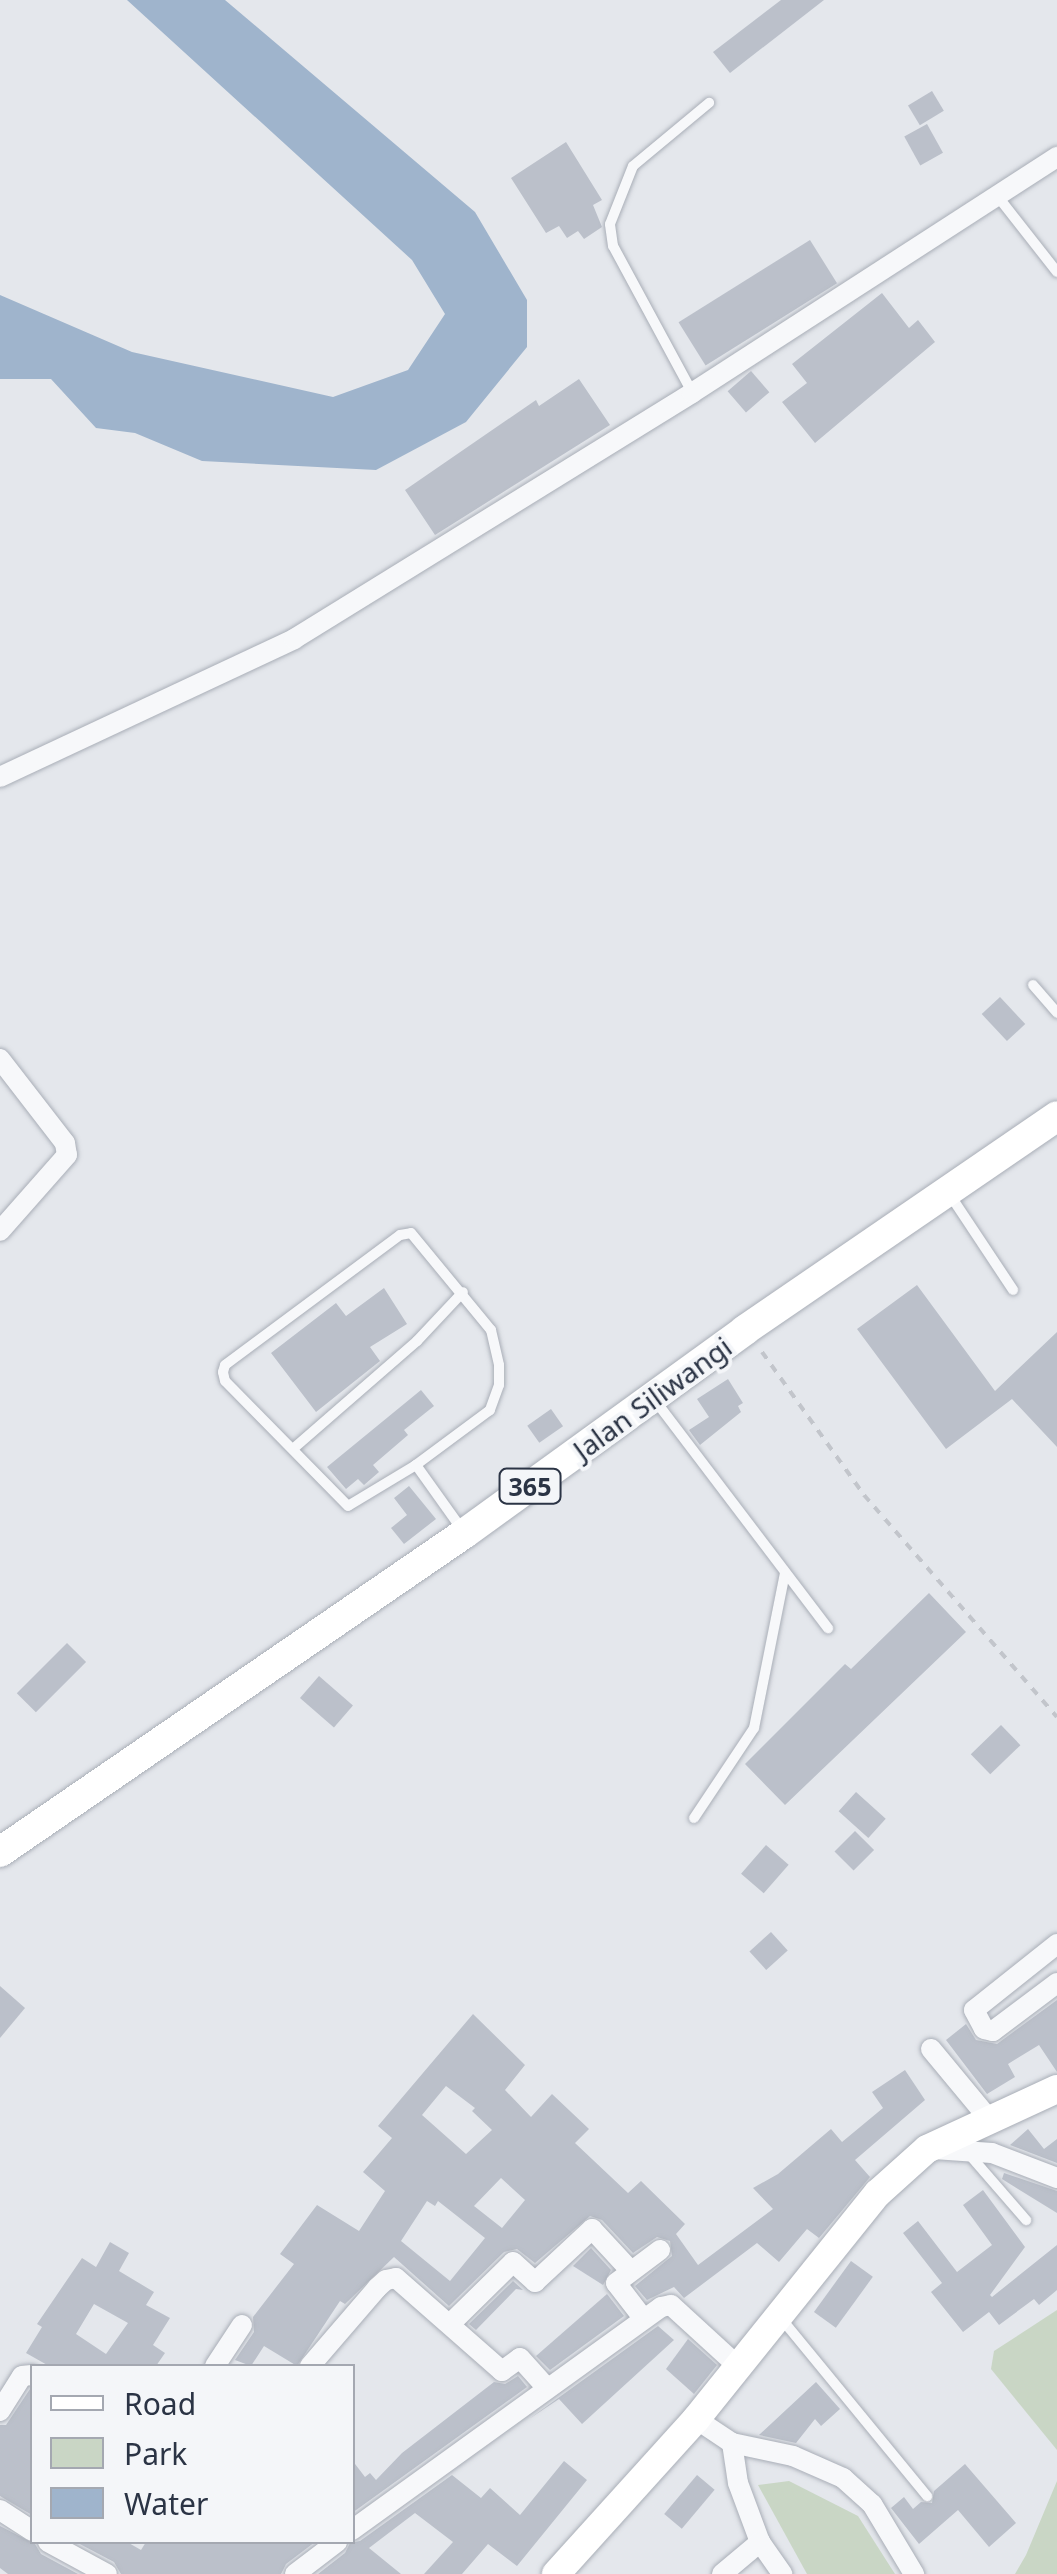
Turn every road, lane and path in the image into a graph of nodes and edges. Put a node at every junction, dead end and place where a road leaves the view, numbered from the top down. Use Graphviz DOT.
graph roads {
  1 [pos="709,103"];
  2 [pos="1057,157"];
  3 [pos="998,198"];
  4 [pos="1057,272"];
  5 [pos="692,393"];
  6 [pos="0,777"];
  7 [pos="1033,985"];
  8 [pos="1057,1013"];
  9 [pos="0,1059"];
  10 [pos="1057,1116"];
  11 [pos="947,1191"];
  12 [pos="0,1231"];
  13 [pos="1014,1290"];
  14 [pos="463,1292"];
  15 [pos="745,1330"];
  16 [pos="654,1398"];
  17 [pos="294,1448"];
  18 [pos="416,1465"];
  19 [pos="465,1534"];
  20 [pos="785,1572"];
  21 [pos="828,1628"];
  22 [pos="1057,1718"];
  23 [pos="694,1818"];
  24 [pos="0,1852"];
  25 [pos="1057,1944"];
  26 [pos="1057,1983"];
  27 [pos="931,2049"];
  28 [pos="1057,2090"];
  29 [pos="990,2120"];
  30 [pos="964,2148"];
  31 [pos="927,2149"];
  32 [pos="1057,2178"];
  33 [pos="1026,2220"];
  34 [pos="660,2250"];
  35 [pos="630,2270"];
  36 [pos="780,2316"];
  37 [pos="642,2318"];
  38 [pos="450,2324"];
  39 [pos="242,2325"];
  40 [pos="215,2364"];
  41 [pos="312,2364"];
  42 [pos="739,2367"];
  43 [pos="30,2374"];
  44 [pos="546,2388"];
  45 [pos="0,2411"];
  46 [pos="696,2419"];
  47 [pos="732,2443"];
  48 [pos="928,2496"];
  49 [pos="0,2510"];
  50 [pos="355,2528"];
  51 [pos="30,2531"];
  52 [pos="760,2542"];
  53 [pos="52,2544"];
  54 [pos="334,2544"];
  55 [pos="108,2574"];
  56 [pos="295,2574"];
  57 [pos="556,2574"];
  58 [pos="722,2574"];
  59 [pos="782,2574"];
  60 [pos="914,2574"];
  1 -- 5 [label="lane"];
  2 -- 3 [label="street"];
  3 -- 4 [label="lane"];
  3 -- 5 [label="street"];
  5 -- 6 [label="street"];
  7 -- 8 [label="lane"];
  9 -- 12 [label="street"];
  10 -- 11 [label="main road, Jalan Siliwangi / 365"];
  11 -- 13 [label="lane"];
  11 -- 15 [label="main road, Jalan Siliwangi / 365"];
  14 -- 17 [label="lane"];
  14 -- 17 [label="lane"];
  14 -- 18 [label="lane"];
  15 -- 16 [label="main road, Jalan Siliwangi / 365"];
  15 -- 22 [label="path"];
  16 -- 19 [label="main road, Jalan Siliwangi / 365"];
  16 -- 20 [label="lane"];
  17 -- 18 [label="lane"];
  18 -- 19 [label="lane"];
  19 -- 24 [label="main road, Jalan Siliwangi / 365"];
  20 -- 21 [label="lane"];
  20 -- 23 [label="lane"];
  25 -- 26 [label="street"];
  27 -- 29 [label="street"];
  28 -- 29 [label="main road"];
  29 -- 31 [label="main road"];
  30 -- 31 [label="street"];
  30 -- 32 [label="street"];
  30 -- 33 [label="lane"];
  31 -- 36 [label="main road"];
  34 -- 35 [label="street"];
  35 -- 37 [label="street"];
  35 -- 38 [label="street"];
  36 -- 42 [label="main road"];
  36 -- 48 [label="lane"];
  37 -- 42 [label="street"];
  37 -- 44 [label="street"];
  38 -- 41 [label="street"];
  38 -- 44 [label="street"];
  39 -- 40 [label="street"];
  42 -- 46 [label="main road"];
  43 -- 45 [label="street"];
  44 -- 50 [label="street"];
  46 -- 47 [label="street"];
  46 -- 57 [label="main road"];
  47 -- 52 [label="street"];
  47 -- 60 [label="street"];
  49 -- 51 [label="street"];
  52 -- 58 [label="street"];
  52 -- 59 [label="street"];
  53 -- 55 [label="street"];
  54 -- 56 [label="street"];
}
